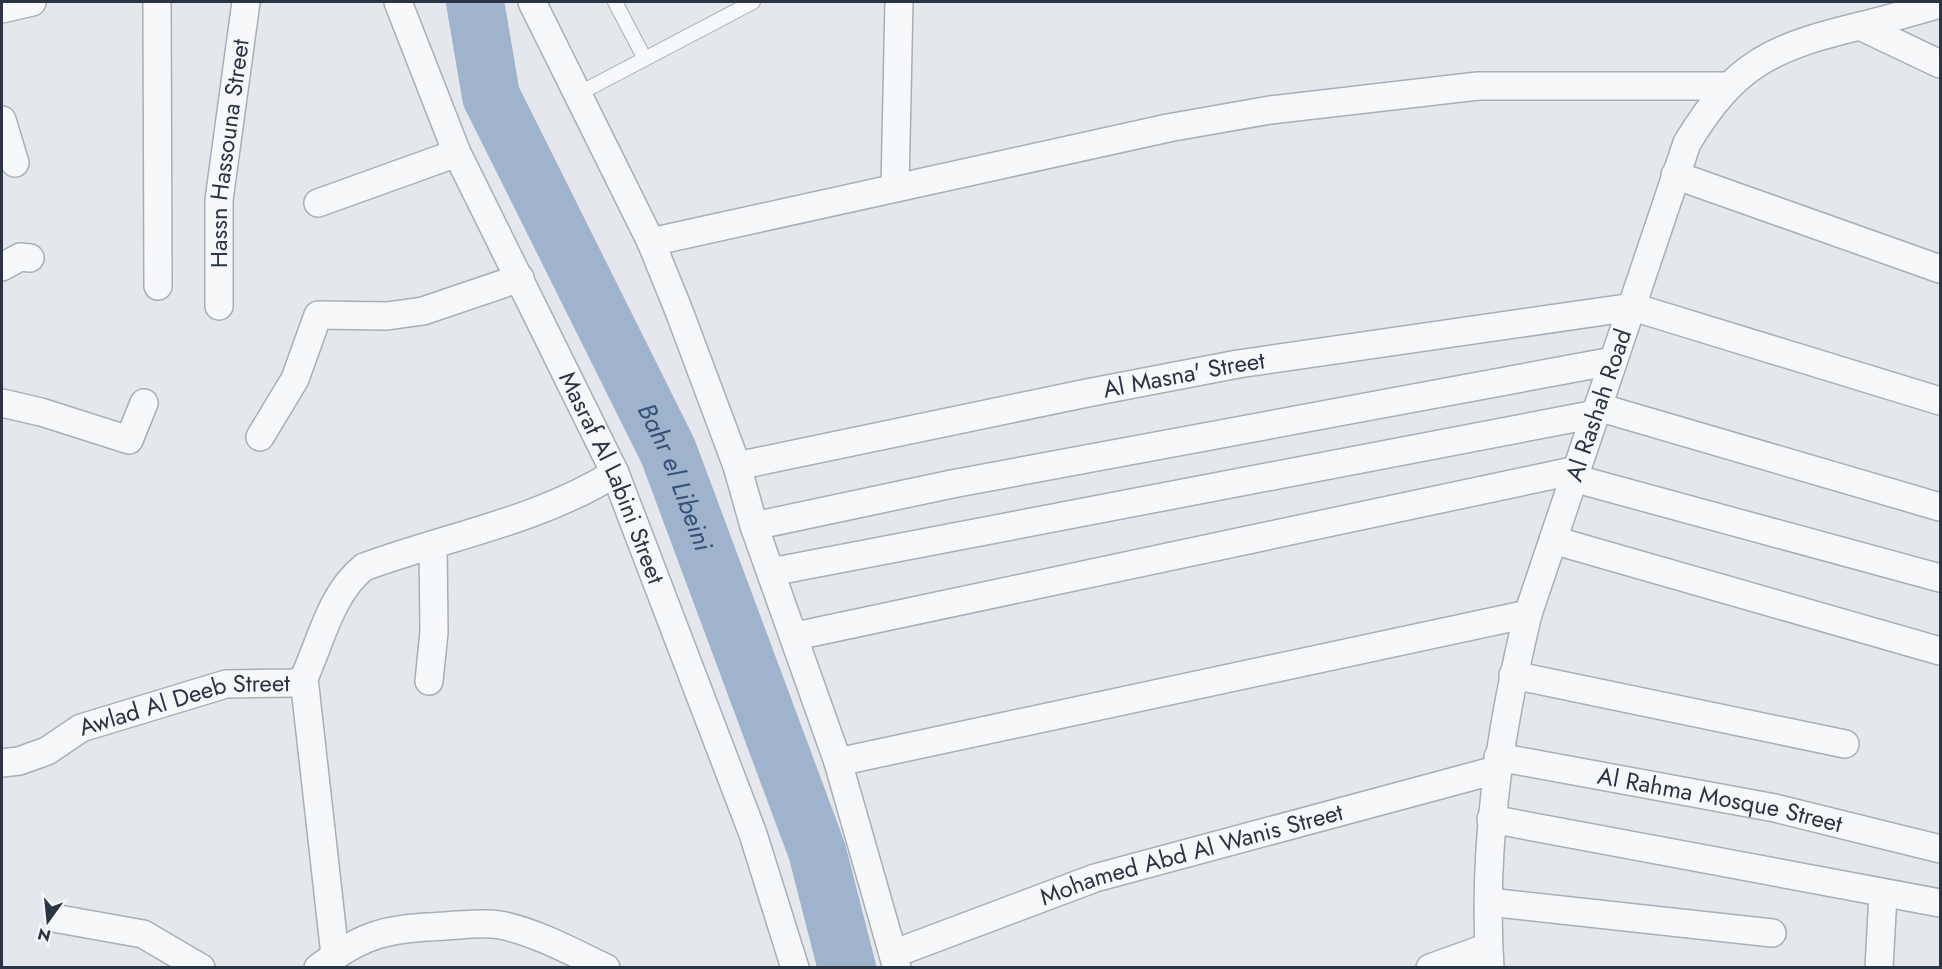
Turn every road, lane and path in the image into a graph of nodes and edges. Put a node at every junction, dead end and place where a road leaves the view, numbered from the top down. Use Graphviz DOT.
graph roads {
  1 [pos="32,2"];
  2 [pos="157,2"];
  3 [pos="246,2"];
  4 [pos="398,2"];
  5 [pos="532,2"];
  6 [pos="615,2"];
  7 [pos="899,2"];
  8 [pos="746,3"];
  9 [pos="1941,4"];
  10 [pos="2,9"];
  11 [pos="1860,26"];
  12 [pos="645,59"];
  13 [pos="1941,64"];
  14 [pos="1728,86"];
  15 [pos="578,94"];
  16 [pos="2,120"];
  17 [pos="457,153"];
  18 [pos="15,163"];
  19 [pos="1675,175"];
  20 [pos="895,187"];
  21 [pos="318,203"];
  22 [pos="651,242"];
  23 [pos="30,258"];
  24 [pos="2,267"];
  25 [pos="1941,269"];
  26 [pos="520,278"];
  27 [pos="158,286"];
  28 [pos="219,306"];
  29 [pos="1633,307"];
  30 [pos="1613,361"];
  31 [pos="1941,402"];
  32 [pos="2,403"];
  33 [pos="144,403"];
  34 [pos="1597,411"];
  35 [pos="260,437"];
  36 [pos="737,466"];
  37 [pos="615,473"];
  38 [pos="1575,474"];
  39 [pos="1941,507"];
  40 [pos="754,526"];
  41 [pos="1553,540"];
  42 [pos="432,545"];
  43 [pos="771,572"];
  44 [pos="1941,578"];
  45 [pos="1528,614"];
  46 [pos="796,636"];
  47 [pos="1941,651"];
  48 [pos="1513,675"];
  49 [pos="304,678"];
  50 [pos="429,681"];
  51 [pos="1845,744"];
  52 [pos="838,762"];
  53 [pos="2,763"];
  54 [pos="1497,763"];
  55 [pos="1491,819"];
  56 [pos="1941,849"];
  57 [pos="1883,894"];
  58 [pos="1489,902"];
  59 [pos="1941,903"];
  60 [pos="59,919"];
  61 [pos="1772,933"];
  62 [pos="1489,957"];
  63 [pos="564,959"];
  64 [pos="326,961"];
  65 [pos="895,961"];
  66 [pos="201,968"];
  67 [pos="606,968"];
  68 [pos="795,968"];
  69 [pos="1430,968"];
  70 [pos="1879,968"];
  1 -- 10 [label="street"];
  2 -- 27 [label="street"];
  3 -- 28 [label="street, Hassn Hassouna Street"];
  4 -- 17 [label="street, Masraf Al Labini Street"];
  5 -- 15 [label="street"];
  6 -- 12 [label="lane"];
  7 -- 20 [label="street"];
  8 -- 12 [label="lane"];
  9 -- 11 [label="street, Al Rashah Road"];
  11 -- 13 [label="street"];
  11 -- 14 [label="street, Al Rashah Road"];
  12 -- 15 [label="lane"];
  14 -- 19 [label="street, Al Rashah Road"];
  14 -- 20 [label="street"];
  15 -- 22 [label="street"];
  16 -- 18 [label="street"];
  17 -- 21 [label="street"];
  17 -- 26 [label="street, Masraf Al Labini Street"];
  19 -- 25 [label="street"];
  19 -- 29 [label="street, Al Rashah Road"];
  20 -- 22 [label="street"];
  22 -- 36 [label="street"];
  23 -- 24 [label="street"];
  26 -- 35 [label="street"];
  26 -- 37 [label="street, Masraf Al Labini Street"];
  29 -- 30 [label="street, Al Rashah Road"];
  29 -- 31 [label="street"];
  29 -- 36 [label="street, Al Masna' Street"];
  30 -- 34 [label="street, Al Rashah Road"];
  30 -- 40 [label="street"];
  32 -- 33 [label="street"];
  34 -- 38 [label="street, Al Rashah Road"];
  34 -- 39 [label="street"];
  34 -- 43 [label="street"];
  36 -- 40 [label="street"];
  37 -- 42 [label="street, Awlad Al Deeb Street"];
  37 -- 68 [label="street, Masraf Al Labini Street"];
  38 -- 41 [label="street, Al Rashah Road"];
  38 -- 44 [label="street"];
  38 -- 46 [label="street"];
  40 -- 43 [label="street"];
  41 -- 45 [label="street, Al Rashah Road"];
  41 -- 47 [label="street"];
  42 -- 49 [label="street, Awlad Al Deeb Street"];
  42 -- 50 [label="street"];
  43 -- 46 [label="street"];
  45 -- 48 [label="street, Al Rashah Road"];
  45 -- 52 [label="street"];
  46 -- 52 [label="street"];
  48 -- 51 [label="street"];
  48 -- 54 [label="street, Al Rashah Road"];
  49 -- 53 [label="street, Awlad Al Deeb Street"];
  49 -- 64 [label="street"];
  52 -- 65 [label="street"];
  54 -- 55 [label="street, Al Rashah Road"];
  54 -- 56 [label="street, Al Rahma Mosque Street"];
  54 -- 65 [label="street, Mohamed Abd Al Wanis Street"];
  55 -- 57 [label="street"];
  55 -- 58 [label="street, Al Rashah Road"];
  57 -- 59 [label="street"];
  57 -- 70 [label="street"];
  58 -- 61 [label="street"];
  58 -- 62 [label="street, Al Rashah Road"];
  60 -- 66 [label="street"];
  62 -- 69 [label="street"];
  63 -- 64 [label="street"];
  63 -- 67 [label="street"];
}
